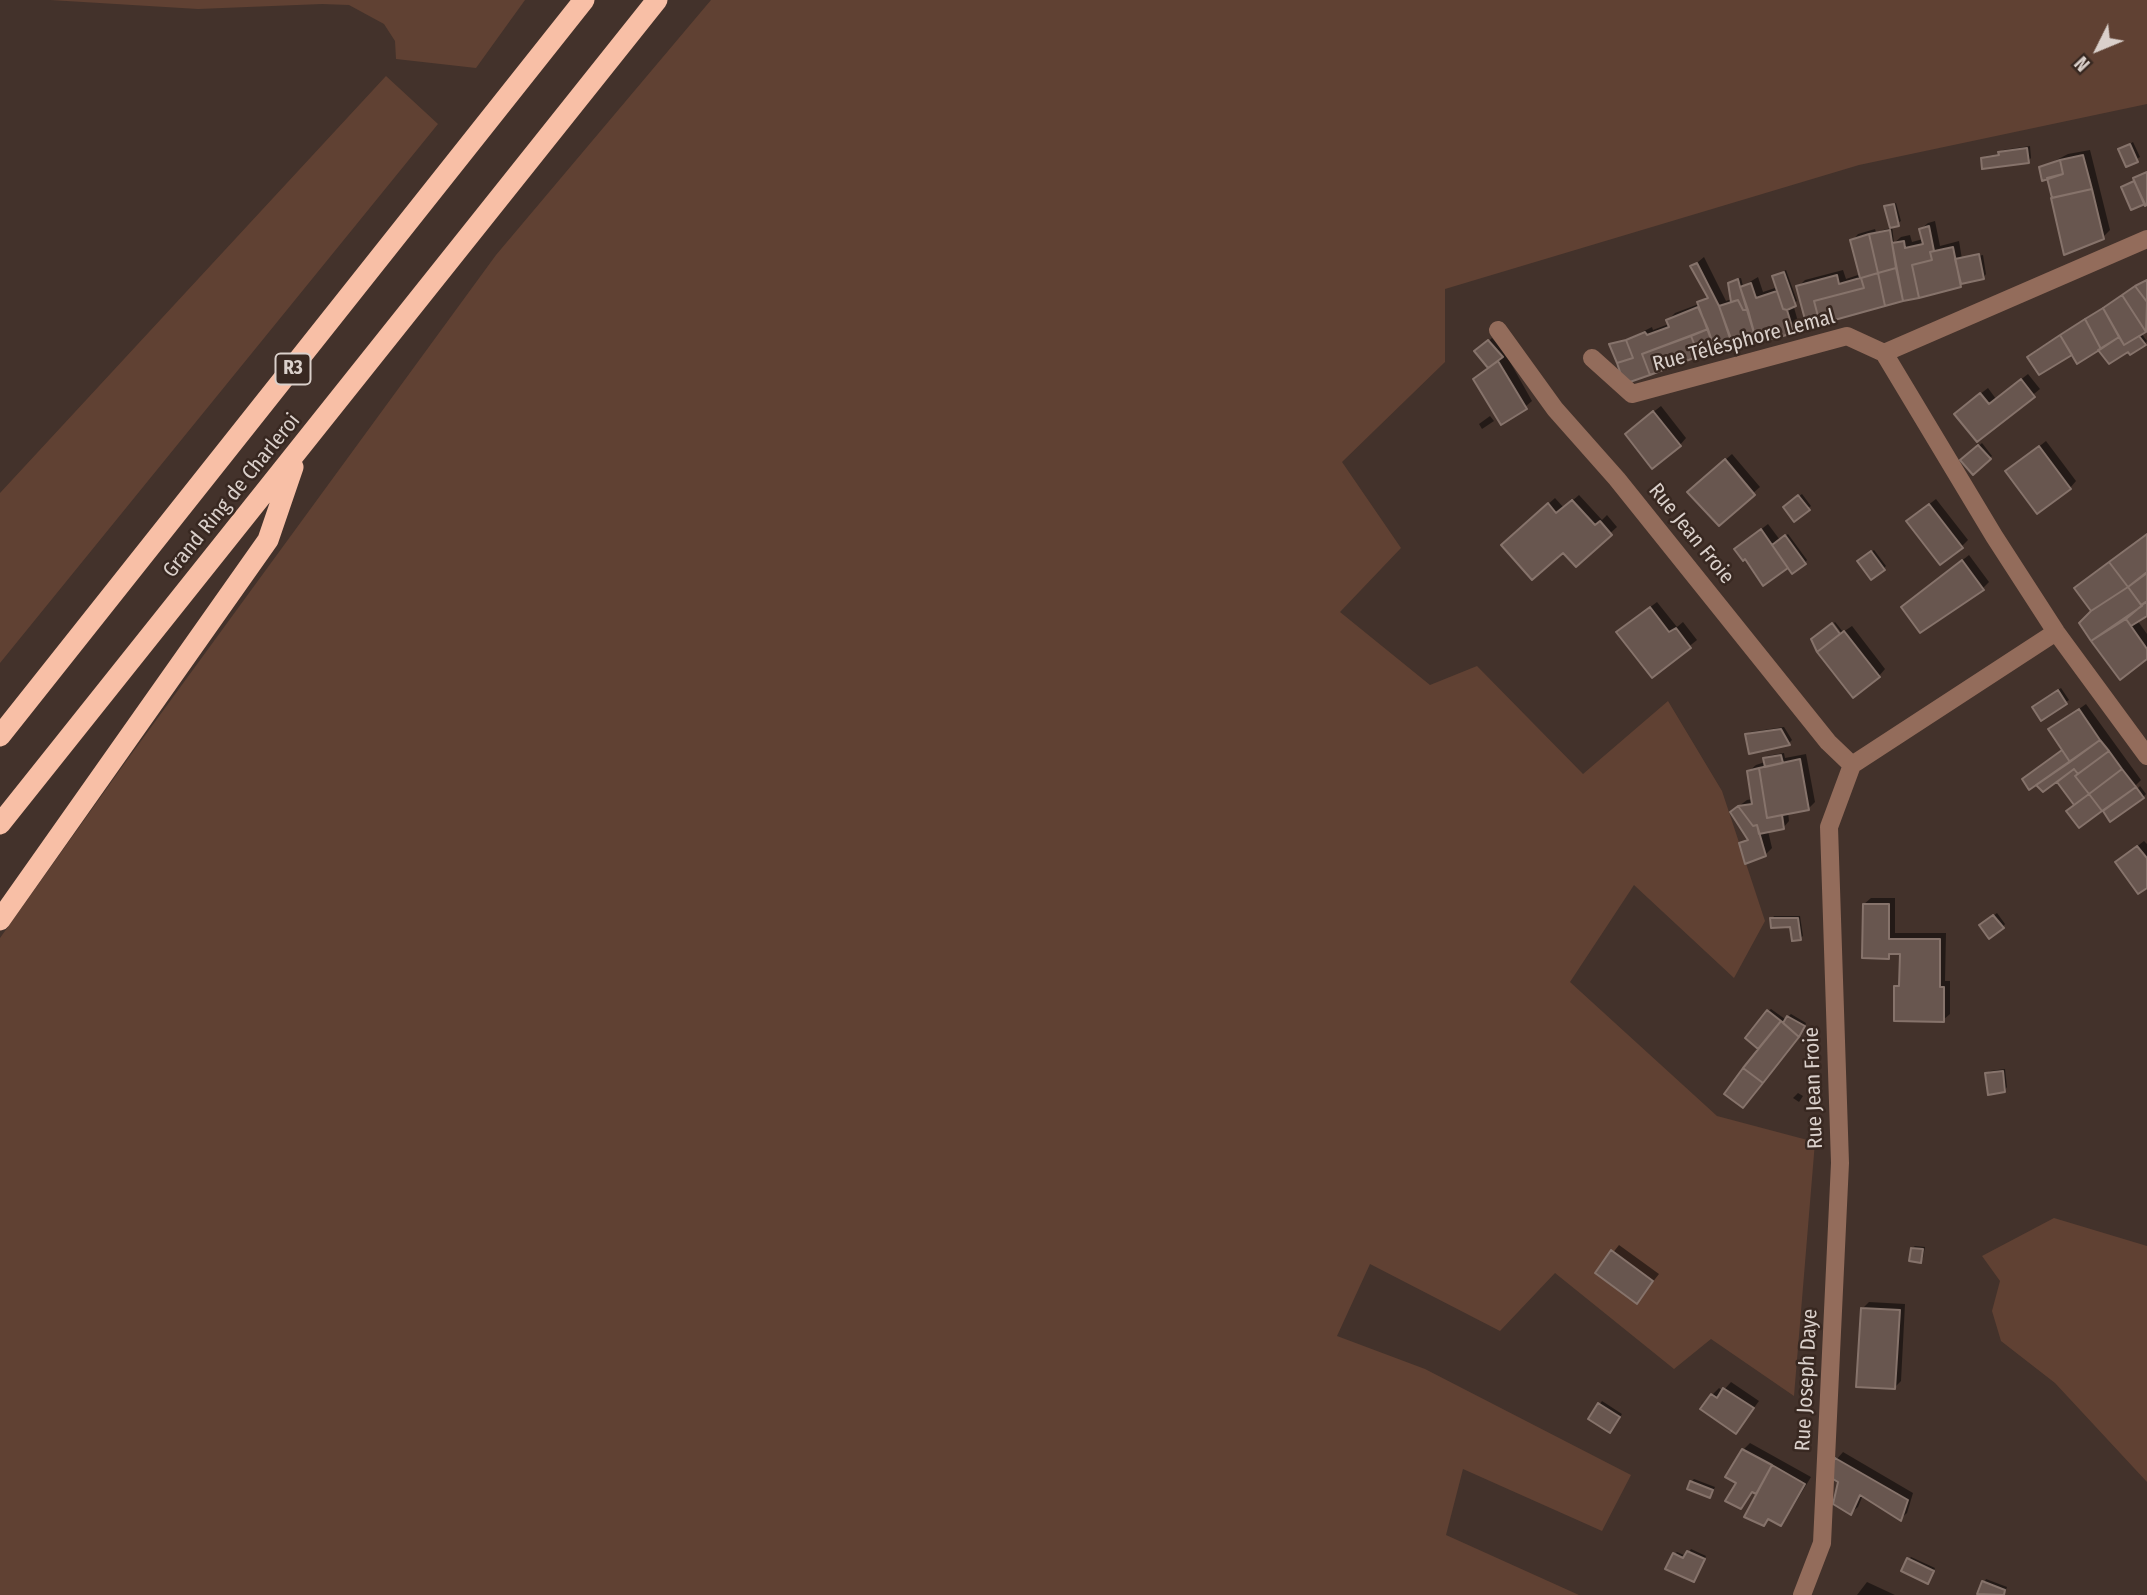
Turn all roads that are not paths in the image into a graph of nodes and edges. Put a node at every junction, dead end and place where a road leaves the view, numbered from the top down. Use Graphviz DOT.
graph roads {
  1 [pos="584,0"];
  2 [pos="657,0"];
  3 [pos="2147,239"];
  4 [pos="1498,330"];
  5 [pos="1884,353"];
  6 [pos="1592,358"];
  7 [pos="299,452"];
  8 [pos="2056,632"];
  9 [pos="0,736"];
  10 [pos="2147,756"];
  11 [pos="1852,765"];
  12 [pos="0,824"];
  13 [pos="0,919"];
  14 [pos="1840,1163"];
  15 [pos="1802,1595"];
  1 -- 9 [label="highway, Grand Ring de Charleroi / R3"];
  2 -- 7 [label="highway, Grand Ring de Charleroi"];
  3 -- 5 [label="street"];
  4 -- 11 [label="street, Rue Jean Froie"];
  5 -- 6 [label="street, Rue Télésphore Lemal"];
  5 -- 8 [label="street"];
  7 -- 12 [label="highway, Grand Ring de Charleroi"];
  7 -- 13 [label="highway"];
  8 -- 10 [label="street"];
  8 -- 11 [label="street"];
  11 -- 14 [label="street, Rue Jean Froie"];
  14 -- 15 [label="street, Rue Joseph Daye"];
}
